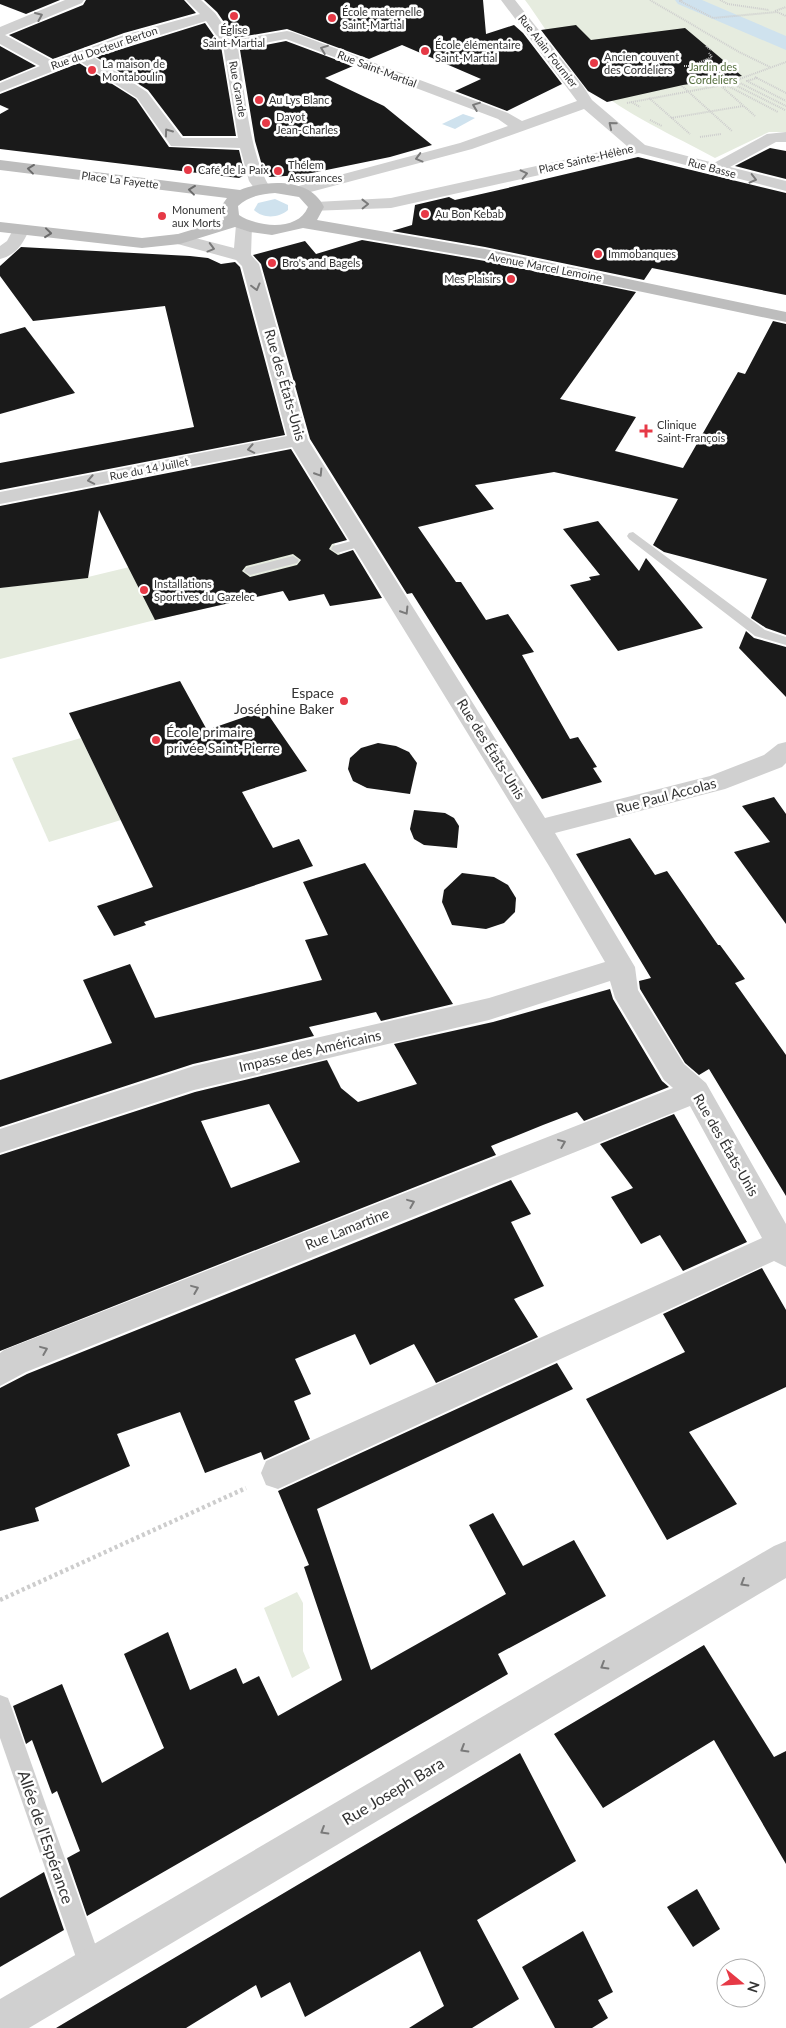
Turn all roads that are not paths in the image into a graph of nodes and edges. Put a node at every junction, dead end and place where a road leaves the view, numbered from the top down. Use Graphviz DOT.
graph roads {
  1 [pos="77,0"];
  2 [pos="192,0"];
  3 [pos="508,0"];
  4 [pos="210,16"];
  5 [pos="0,32"];
  6 [pos="0,38"];
  7 [pos="230,44"];
  8 [pos="80,55"];
  9 [pos="51,66"];
  10 [pos="0,88"];
  11 [pos="586,102"];
  12 [pos="520,126"];
  13 [pos="786,137"];
  14 [pos="246,143"];
  15 [pos="639,148"];
  16 [pos="0,165"];
  17 [pos="714,169"];
  18 [pos="786,186"];
  19 [pos="263,189"];
  20 [pos="296,191"];
  21 [pos="241,195"];
  22 [pos="391,203"];
  23 [pos="312,214"];
  24 [pos="241,223"];
  25 [pos="381,226"];
  26 [pos="0,227"];
  27 [pos="21,230"];
  28 [pos="180,240"];
  29 [pos="0,254"];
  30 [pos="242,256"];
  31 [pos="658,286"];
  32 [pos="741,304"];
  33 [pos="786,308"];
  34 [pos="786,317"];
  35 [pos="298,440"];
  36 [pos="0,498"];
  37 [pos="633,536"];
  38 [pos="362,542"];
  39 [pos="337,549"];
  40 [pos="293,560"];
  41 [pos="250,571"];
  42 [pos="786,641"];
  43 [pos="786,750"];
  44 [pos="539,827"];
  45 [pos="622,967"];
  46 [pos="696,1091"];
  47 [pos="0,1142"];
  48 [pos="784,1248"];
  49 [pos="0,1371"];
  50 [pos="278,1473"];
  51 [pos="786,1558"];
  52 [pos="0,1706"];
  53 [pos="92,1969"];
  54 [pos="0,2022"];
  5 -- 1 [label="street, one-way"];
  2 -- 4 [label="street, Rue Grande"];
  3 -- 11 [label="street, Rue Alain Fournier"];
  4 -- 7 [label="street, Rue Grande"];
  4 -- 8 [label="street, Rue du Docteur Berton"];
  6 -- 9 [label="street"];
  12 -- 7 [label="street, Rue Saint-Martial, one-way"];
  7 -- 14 [label="street, Rue Grande"];
  8 -- 9 [label="street, Rue du Docteur Berton"];
  14 -- 8 [label="street, one-way"];
  9 -- 10 [label="street, Rue du Docteur Berton"];
  11 -- 12 [label="street"];
  15 -- 11 [label="street, Place Sainte-Hélène, one-way"];
  12 -- 20 [label="street, one-way"];
  13 -- 17 [label="street"];
  14 -- 19 [label="street, Rue Grande"];
  15 -- 17 [label="street, Rue Basse"];
  22 -- 15 [label="street, Place Sainte-Hélène, one-way"];
  21 -- 16 [label="main road, Place La Fayette, one-way"];
  17 -- 18 [label="street, Rue Basse, one-way"];
  19 -- 20 [label="main road"];
  19 -- 21 [label="main road"];
  20 -- 23 [label="main road"];
  21 -- 24 [label="main road"];
  23 -- 22 [label="street, Place Sainte-Hélène, one-way"];
  22 -- 25 [label="street"];
  23 -- 24 [label="main road"];
  23 -- 25 [label="main road, Avenue Marcel Lemoine"];
  23 -- 31 [label="main road, Avenue Marcel Lemoine"];
  24 -- 28 [label="main road"];
  24 -- 30 [label="street"];
  25 -- 31 [label="main road, Avenue Marcel Lemoine"];
  26 -- 27 [label="main road"];
  27 -- 28 [label="main road, one-way"];
  27 -- 29 [label="street"];
  28 -- 30 [label="street, one-way"];
  30 -- 35 [label="street, Rue des États-Unis, one-way"];
  31 -- 32 [label="main road, Avenue Marcel Lemoine"];
  32 -- 33 [label="main road, Avenue Marcel Lemoine"];
  32 -- 34 [label="main road, Avenue Marcel Lemoine"];
  35 -- 36 [label="street, Rue du 14 Juillet, one-way"];
  35 -- 38 [label="street, Rue des États-Unis, one-way"];
  37 -- 42 [label="lane"];
  38 -- 39 [label="lane"];
  38 -- 44 [label="street, Rue des États-Unis, one-way"];
  40 -- 41 [label="lane"];
  43 -- 44 [label="street, Rue Paul Accolas"];
  44 -- 45 [label="street, Rue des États-Unis"];
  45 -- 46 [label="street, Rue des États-Unis"];
  45 -- 47 [label="street, Impasse des Américains"];
  46 -- 48 [label="street, Rue des États-Unis"];
  49 -- 46 [label="street, Rue Lamartine, one-way"];
  48 -- 50 [label="street"];
  51 -- 53 [label="street, Rue Joseph Bara, one-way"];
  52 -- 53 [label="lane, Allée de l'Espérance"];
  53 -- 54 [label="street, Rue Joseph Bara"];
}
